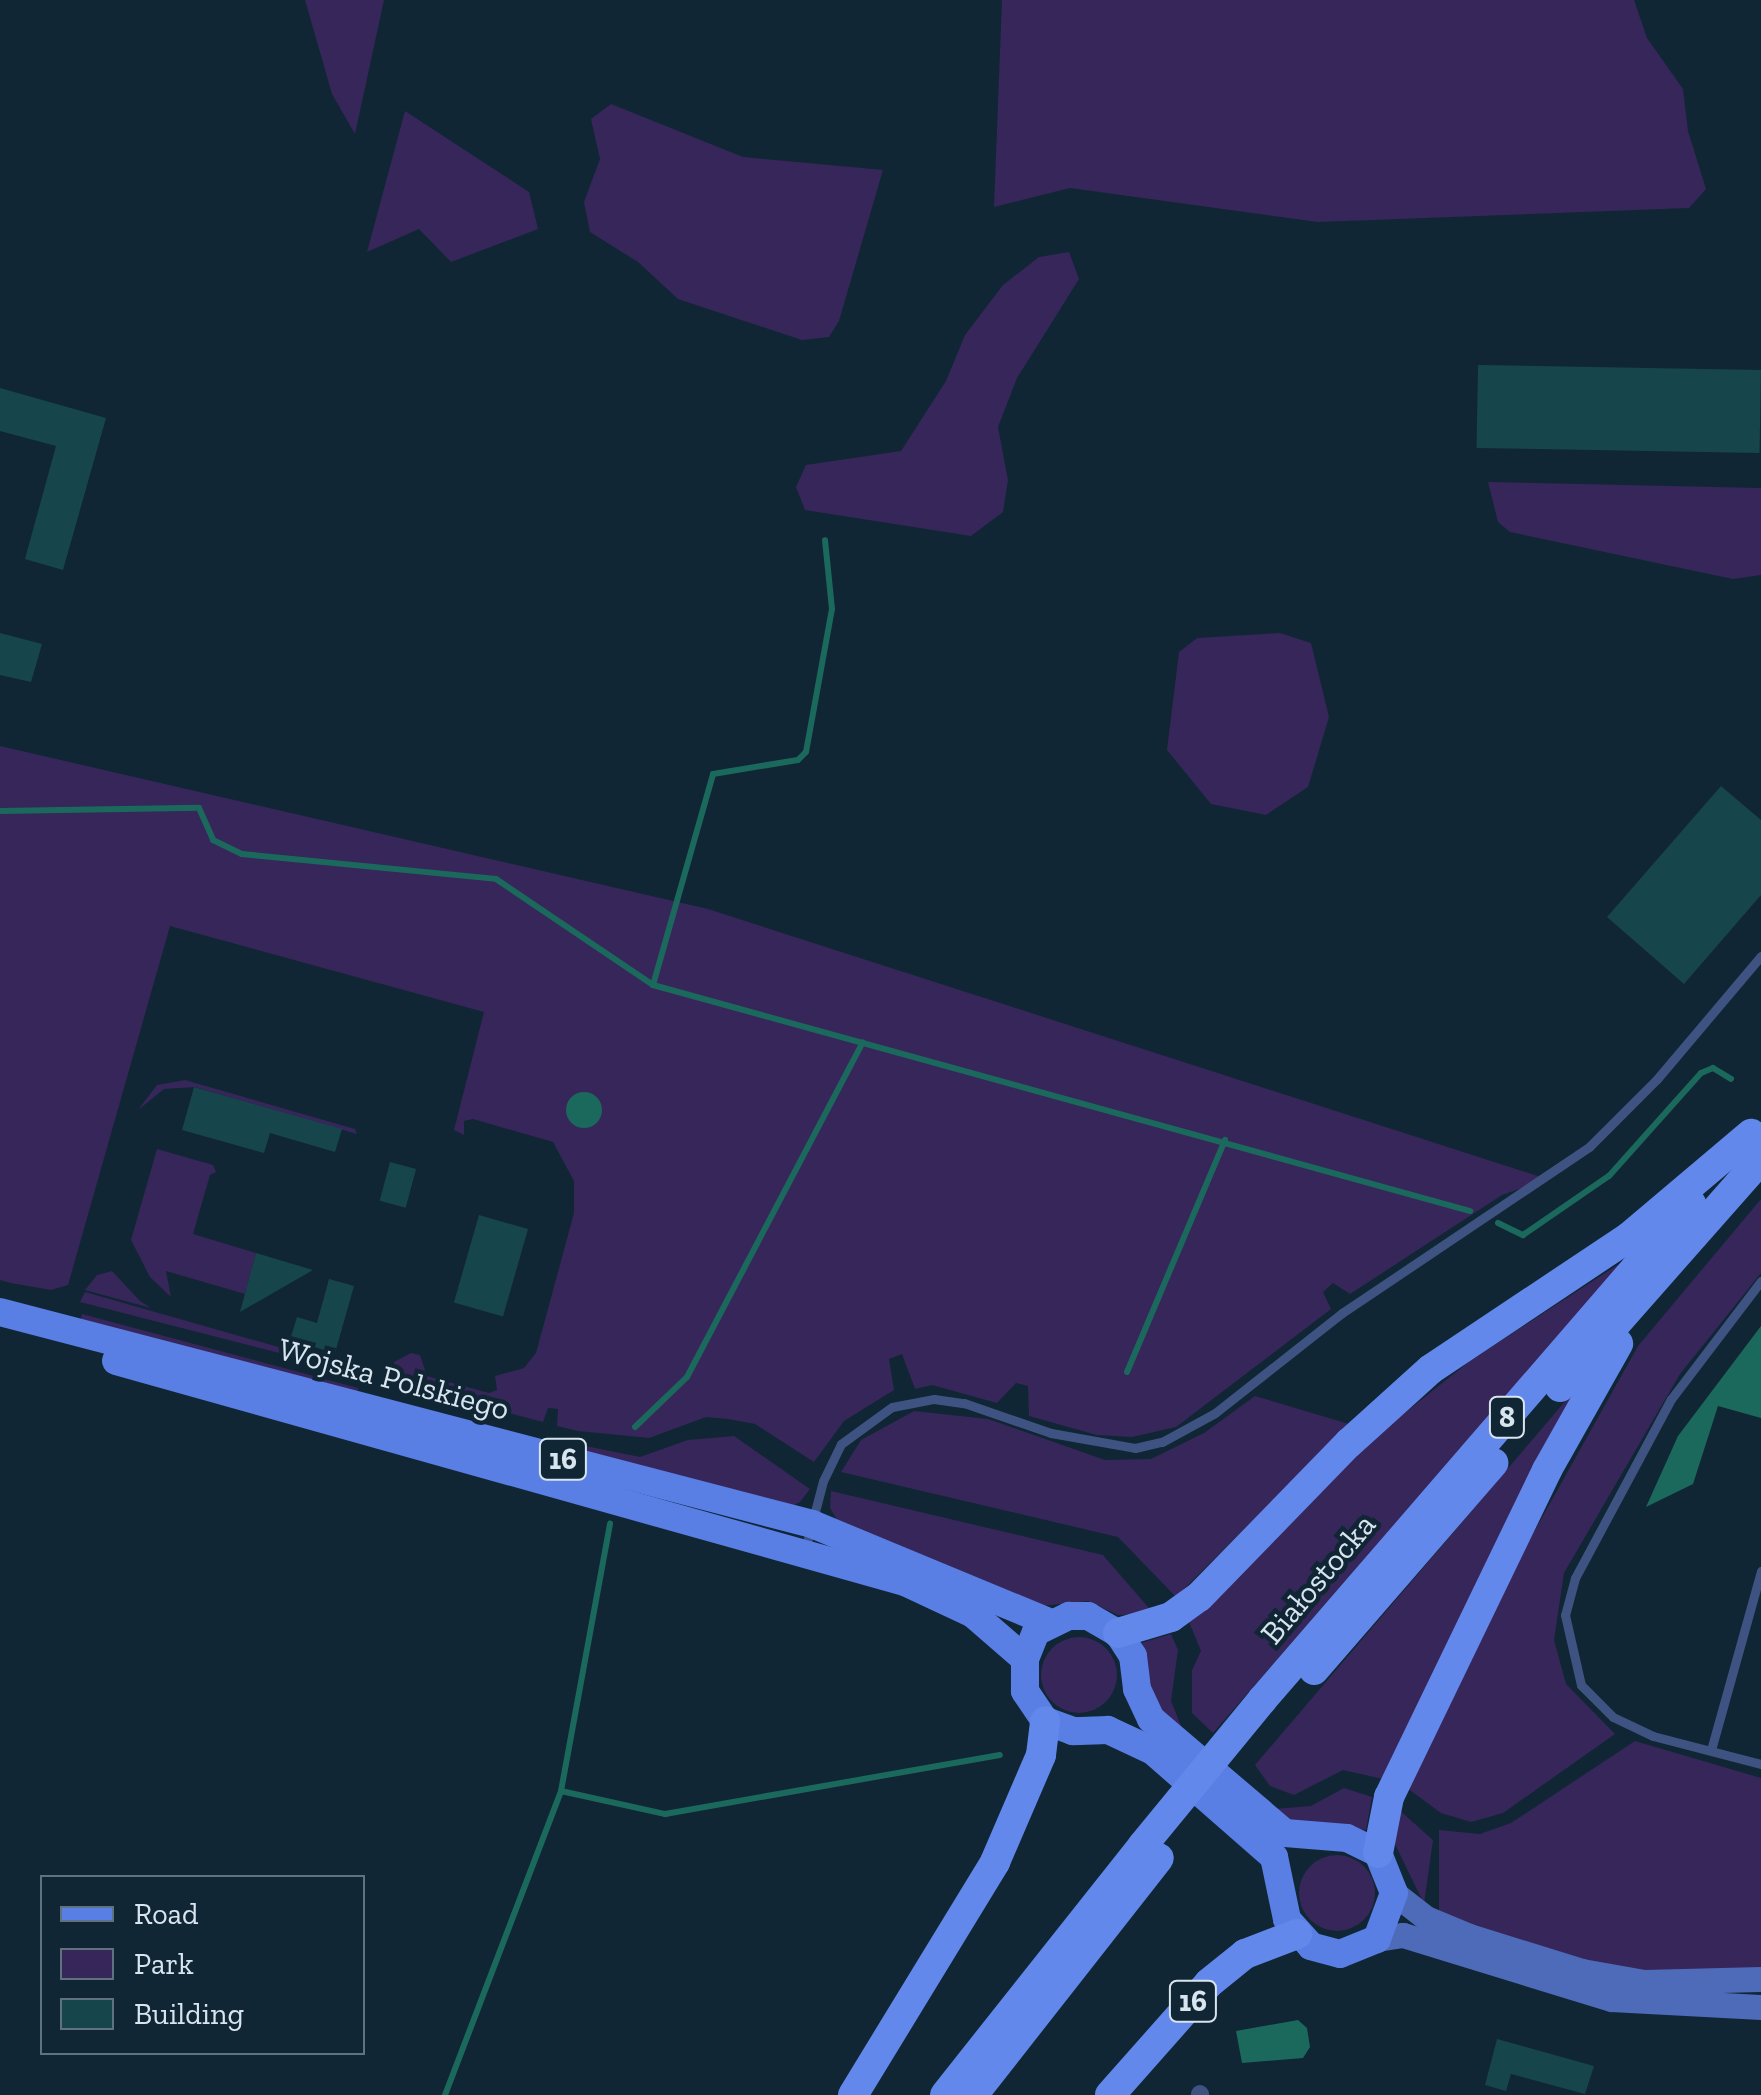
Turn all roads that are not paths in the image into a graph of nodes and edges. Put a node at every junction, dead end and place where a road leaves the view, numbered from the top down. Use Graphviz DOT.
graph roads {
  1 [pos="1761,956"];
  2 [pos="1758,1139"];
  3 [pos="1665,1269"];
  4 [pos="1761,1281"];
  5 [pos="0,1312"];
  6 [pos="0,1324"];
  7 [pos="364,1419"];
  8 [pos="812,1524"];
  9 [pos="804,1554"];
  10 [pos="1761,1571"];
  11 [pos="1050,1622"];
  12 [pos="1118,1633"];
  13 [pos="1025,1659"];
  14 [pos="1269,1707"];
  15 [pos="1044,1721"];
  16 [pos="1711,1750"];
  17 [pos="1761,1764"];
  18 [pos="1267,1832"];
  19 [pos="1151,1851"];
  20 [pos="1378,1854"];
  21 [pos="1394,1893"];
  22 [pos="1296,1934"];
  23 [pos="1377,1938"];
  24 [pos="1761,1979"];
  25 [pos="1761,2007"];
  26 [pos="853,2095"];
  27 [pos="946,2095"];
  28 [pos="973,2095"];
  29 [pos="1110,2095"];
  1 -- 8 [label="lane"];
  2 -- 3 [label="highway, Białostocka / 8"];
  2 -- 12 [label="highway"];
  2 -- 14 [label="highway, Białostocka / 8"];
  3 -- 14 [label="highway, Białostocka / 8"];
  3 -- 20 [label="highway"];
  4 -- 16 [label="lane"];
  5 -- 7 [label="main road, Wojska Polskiego / 16"];
  6 -- 7 [label="main road, Wojska Polskiego / 16"];
  7 -- 8 [label="main road, Wojska Polskiego / 16"];
  7 -- 9 [label="main road, Wojska Polskiego / 16"];
  8 -- 9 [label="lane"];
  8 -- 11 [label="main road, Wojska Polskiego / 16"];
  9 -- 13 [label="main road, Wojska Polskiego / 16"];
  10 -- 16 [label="lane"];
  11 -- 12 [label="main road, 16"];
  11 -- 13 [label="main road"];
  12 -- 18 [label="main road"];
  13 -- 15 [label="main road"];
  14 -- 19 [label="highway, Białostocka / 8, bridge"];
  15 -- 18 [label="main road"];
  15 -- 26 [label="highway"];
  16 -- 17 [label="lane"];
  18 -- 20 [label="main road"];
  18 -- 22 [label="main road"];
  19 -- 27 [label="highway, Białostocka / 8"];
  19 -- 28 [label="highway, Białostocka / 8"];
  20 -- 21 [label="main road"];
  21 -- 23 [label="main road"];
  21 -- 24 [label="main road"];
  22 -- 23 [label="main road"];
  22 -- 29 [label="highway, 16"];
  23 -- 25 [label="main road"];
}
